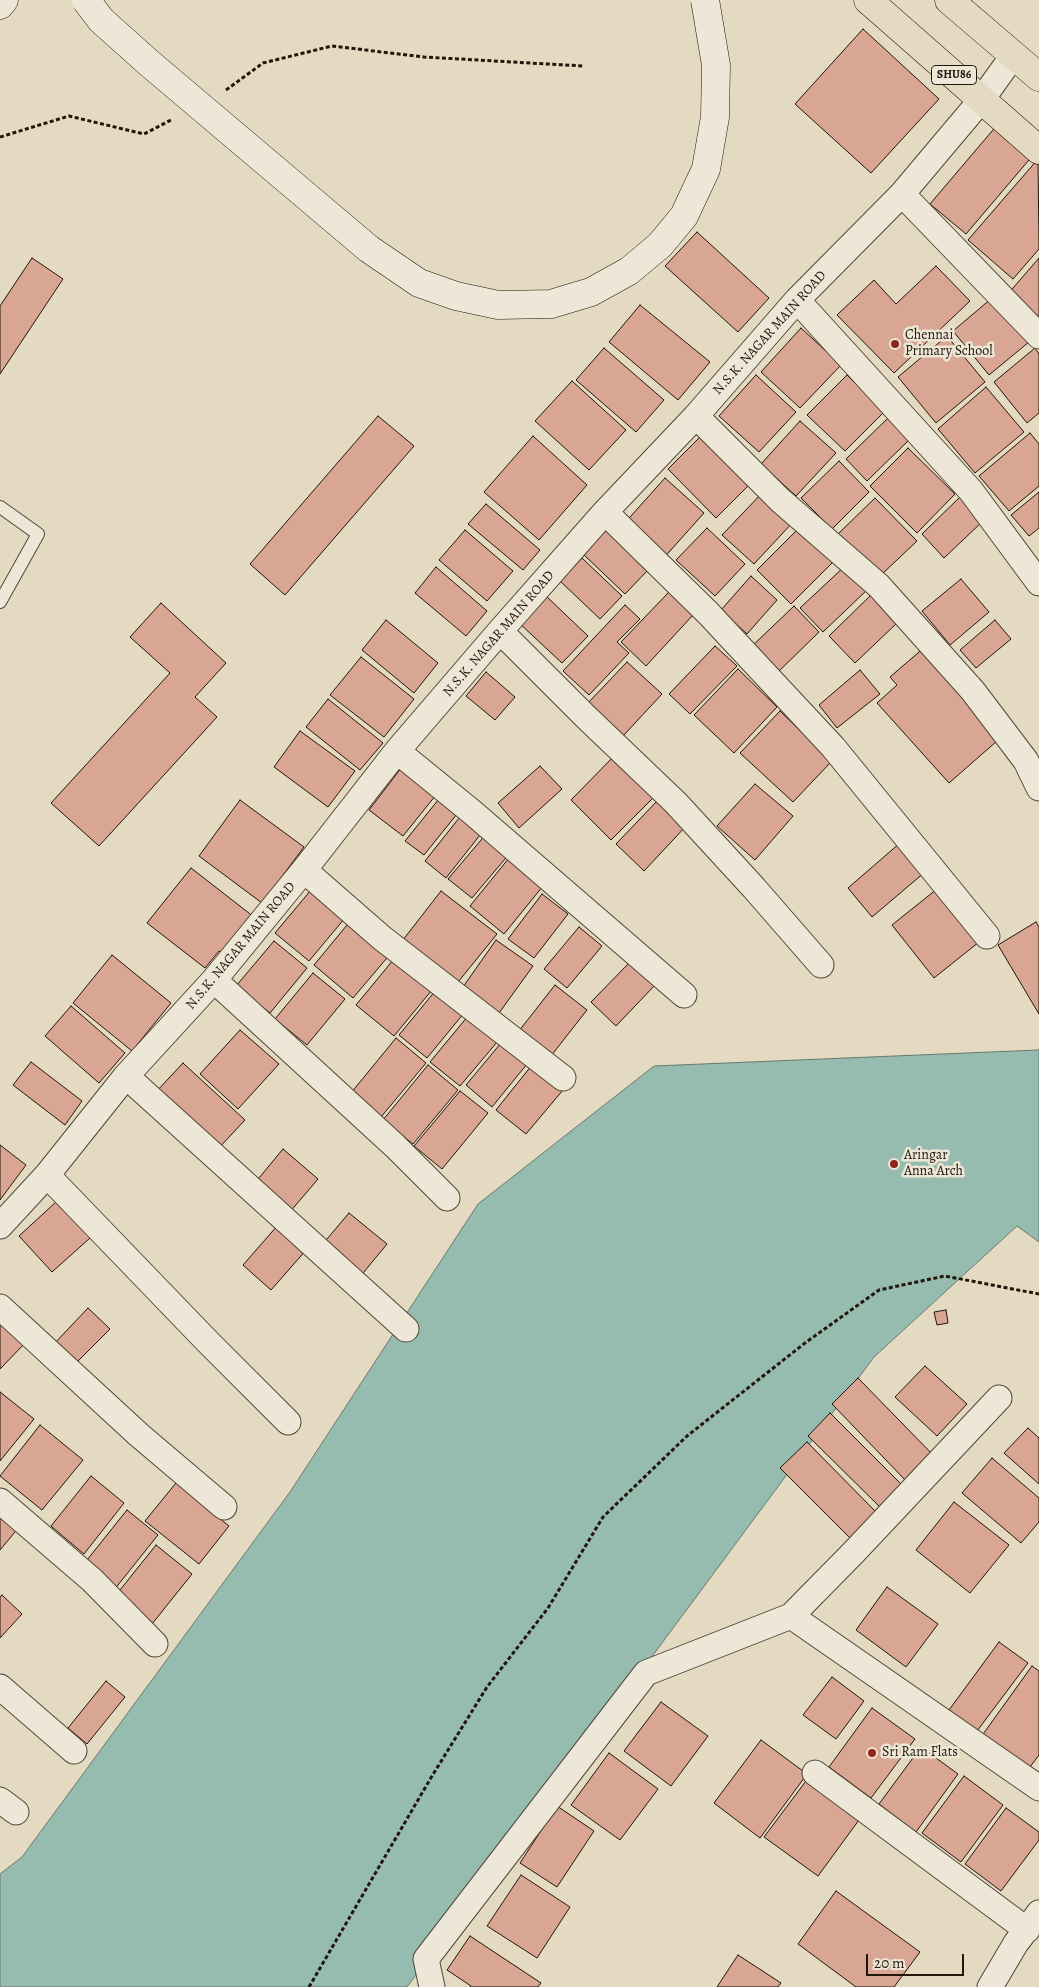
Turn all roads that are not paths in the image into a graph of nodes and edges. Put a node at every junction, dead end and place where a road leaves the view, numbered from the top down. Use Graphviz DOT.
graph roads {
  1 [pos="4,0"];
  2 [pos="86,0"];
  3 [pos="704,0"];
  4 [pos="868,0"];
  5 [pos="949,0"];
  6 [pos="0,5"];
  7 [pos="1013,56"];
  8 [pos="1039,76"];
  9 [pos="982,99"];
  10 [pos="1039,150"];
  11 [pos="902,194"];
  12 [pos="797,300"];
  13 [pos="1039,336"];
  14 [pos="696,416"];
  15 [pos="0,506"];
  16 [pos="605,512"];
  17 [pos="1039,583"];
  18 [pos="0,602"];
  19 [pos="500,631"];
  20 [pos="398,751"];
  21 [pos="1039,788"];
  22 [pos="304,870"];
  23 [pos="987,936"];
  24 [pos="821,965"];
  25 [pos="214,980"];
  26 [pos="684,995"];
  27 [pos="126,1076"];
  28 [pos="563,1078"];
  29 [pos="48,1175"];
  30 [pos="447,1198"];
  31 [pos="0,1226"];
  32 [pos="0,1307"];
  33 [pos="406,1329"];
  34 [pos="999,1398"];
  35 [pos="288,1422"];
  36 [pos="0,1501"];
  37 [pos="224,1507"];
  38 [pos="791,1616"];
  39 [pos="155,1644"];
  40 [pos="0,1687"];
  41 [pos="74,1751"];
  42 [pos="815,1773"];
  43 [pos="1039,1788"];
  44 [pos="1033,1922"];
  45 [pos="432,1987"];
  46 [pos="990,1987"];
  1 -- 6 [label="main road"];
  2 -- 3 [label="main road, bridge"];
  4 -- 9 [label="main road, SHU86"];
  5 -- 7 [label="main road"];
  7 -- 8 [label="main road"];
  7 -- 9 [label="street, N.S.K. NAGAR MAIN ROAD"];
  9 -- 10 [label="main road, SHU86"];
  9 -- 11 [label="street, N.S.K. NAGAR MAIN ROAD"];
  11 -- 12 [label="street, N.S.K. NAGAR MAIN ROAD"];
  11 -- 13 [label="street"];
  12 -- 14 [label="street, N.S.K. NAGAR MAIN ROAD"];
  12 -- 17 [label="street"];
  14 -- 16 [label="street, N.S.K. NAGAR MAIN ROAD"];
  14 -- 21 [label="street"];
  15 -- 18 [label="lane"];
  16 -- 19 [label="street, N.S.K. NAGAR MAIN ROAD"];
  16 -- 23 [label="street"];
  19 -- 20 [label="street, N.S.K. NAGAR MAIN ROAD"];
  19 -- 24 [label="street"];
  20 -- 22 [label="street, N.S.K. NAGAR MAIN ROAD"];
  20 -- 26 [label="street"];
  22 -- 25 [label="street, N.S.K. NAGAR MAIN ROAD"];
  22 -- 28 [label="street"];
  25 -- 27 [label="street, N.S.K. NAGAR MAIN ROAD"];
  25 -- 30 [label="street"];
  27 -- 29 [label="street, N.S.K. NAGAR MAIN ROAD"];
  27 -- 33 [label="street"];
  29 -- 31 [label="street, N.S.K. NAGAR MAIN ROAD"];
  29 -- 35 [label="street"];
  32 -- 37 [label="street"];
  34 -- 38 [label="street"];
  36 -- 39 [label="street"];
  38 -- 43 [label="street"];
  38 -- 45 [label="street"];
  40 -- 41 [label="street"];
  42 -- 44 [label="street"];
  44 -- 46 [label="street"];
}
